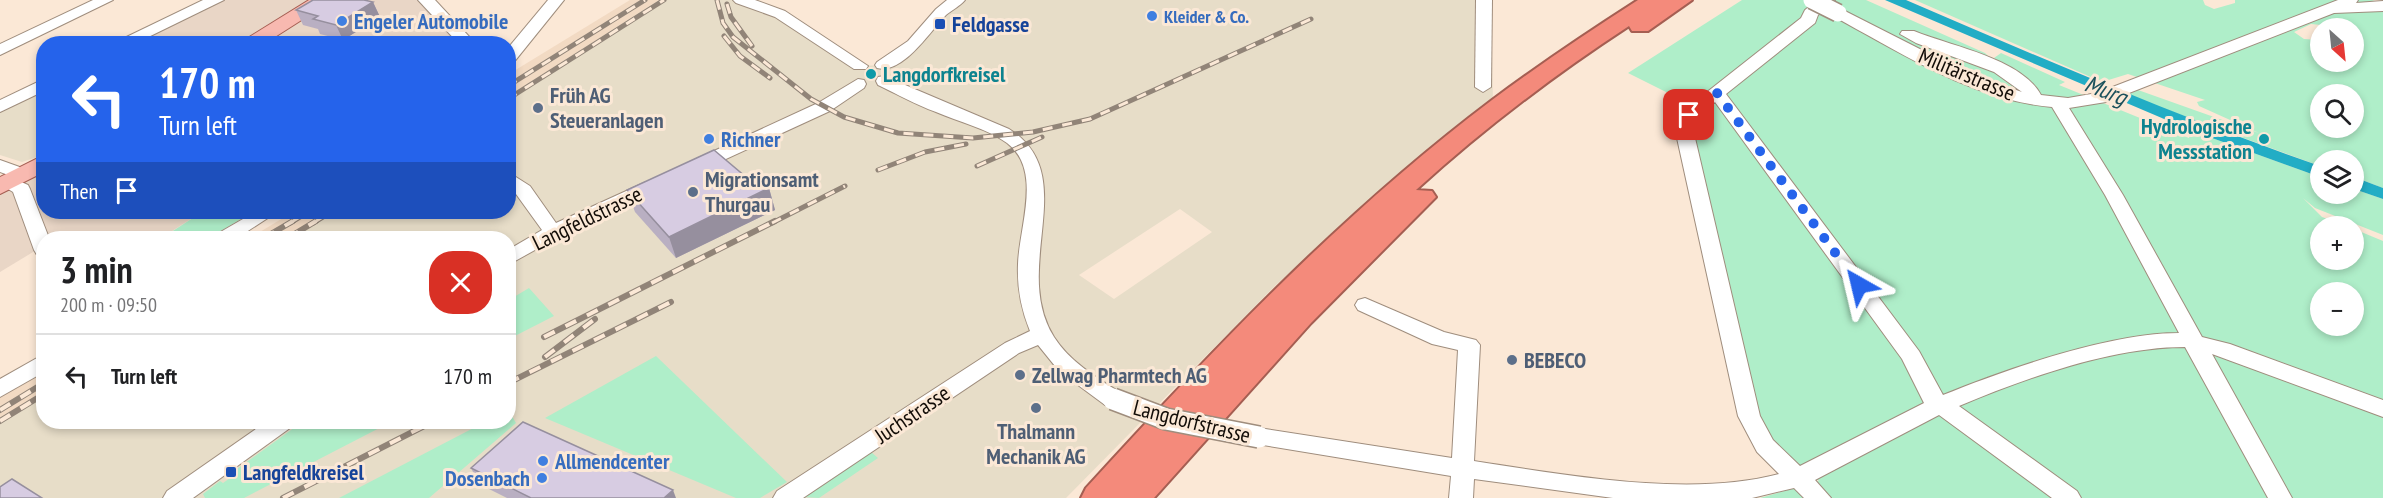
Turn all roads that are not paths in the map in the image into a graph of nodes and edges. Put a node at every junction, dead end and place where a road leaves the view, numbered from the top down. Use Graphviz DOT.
graph roads {
  1 [pos="105,0"];
  2 [pos="216,0"];
  3 [pos="323,0"];
  4 [pos="426,0"];
  5 [pos="556,0"];
  6 [pos="741,0"];
  7 [pos="957,0"];
  8 [pos="1484,0"];
  9 [pos="1653,0"];
  10 [pos="1681,0"];
  11 [pos="1812,0"];
  12 [pos="2350,0"];
  13 [pos="1833,4"];
  14 [pos="2335,4"];
  15 [pos="2383,6"];
  16 [pos="137,36"];
  17 [pos="262,36"];
  18 [pos="460,36"];
  19 [pos="516,49"];
  20 [pos="0,50"];
  21 [pos="884,73"];
  22 [pos="859,75"];
  23 [pos="1483,87"];
  24 [pos="36,88"];
  25 [pos="1717,93"];
  26 [pos="2058,104"];
  27 [pos="0,107"];
  28 [pos="36,165"];
  29 [pos="8,177"];
  30 [pos="516,184"];
  31 [pos="256,219"];
  32 [pos="37,231"];
  33 [pos="236,231"];
  34 [pos="553,232"];
  35 [pos="516,253"];
  36 [pos="1365,305"];
  37 [pos="1042,334"];
  38 [pos="2194,342"];
  39 [pos="36,367"];
  40 [pos="0,389"];
  41 [pos="1939,405"];
  42 [pos="2383,409"];
  43 [pos="1200,422"];
  44 [pos="272,429"];
  45 [pos="1462,468"];
  46 [pos="1797,477"];
  47 [pos="1111,492"];
  48 [pos="175,498"];
  49 [pos="785,498"];
  50 [pos="1149,498"];
  51 [pos="1461,498"];
  52 [pos="1819,498"];
  53 [pos="2069,498"];
  54 [pos="2280,498"];
  1 -- 20 [label="street"];
  2 -- 16 [label="street"];
  3 -- 17 [label="main road"];
  4 -- 18 [label="street"];
  5 -- 19 [label="street"];
  6 -- 22 [label="street"];
  7 -- 21 [label="street"];
  8 -- 23 [label="street"];
  9 -- 47 [label="highway"];
  10 -- 43 [label="highway"];
  11 -- 13 [label="street, bridge"];
  12 -- 14 [label="street, Militärstrasse"];
  13 -- 25 [label="street"];
  13 -- 26 [label="street, Militärstrasse"];
  14 -- 15 [label="street, Militärstrasse"];
  14 -- 26 [label="street, Militärstrasse"];
  21 -- 22 [label="street"];
  21 -- 37 [label="street, Langdorfstrasse"];
  22 -- 34 [label="street, Langfeldstrasse"];
  24 -- 27 [label="street"];
  25 -- 41 [label="street"];
  25 -- 46 [label="street"];
  26 -- 38 [label="street"];
  28 -- 29 [label="main road"];
  29 -- 32 [label="street"];
  30 -- 34 [label="street"];
  31 -- 33 [label="street"];
  34 -- 35 [label="street, Langfeldstrasse"];
  36 -- 45 [label="street"];
  37 -- 45 [label="street, Langdorfstrasse, bridge"];
  37 -- 49 [label="street, Juchstrasse"];
  38 -- 41 [label="street, Langdorfstrasse"];
  38 -- 42 [label="street, Langdorfstrasse"];
  38 -- 54 [label="street"];
  39 -- 40 [label="street"];
  41 -- 46 [label="street, Langdorfstrasse"];
  41 -- 53 [label="street"];
  43 -- 47 [label="highway"];
  43 -- 50 [label="highway"];
  44 -- 48 [label="street"];
  45 -- 46 [label="street, Langdorfstrasse"];
  45 -- 51 [label="street"];
  46 -- 52 [label="street"];
}
